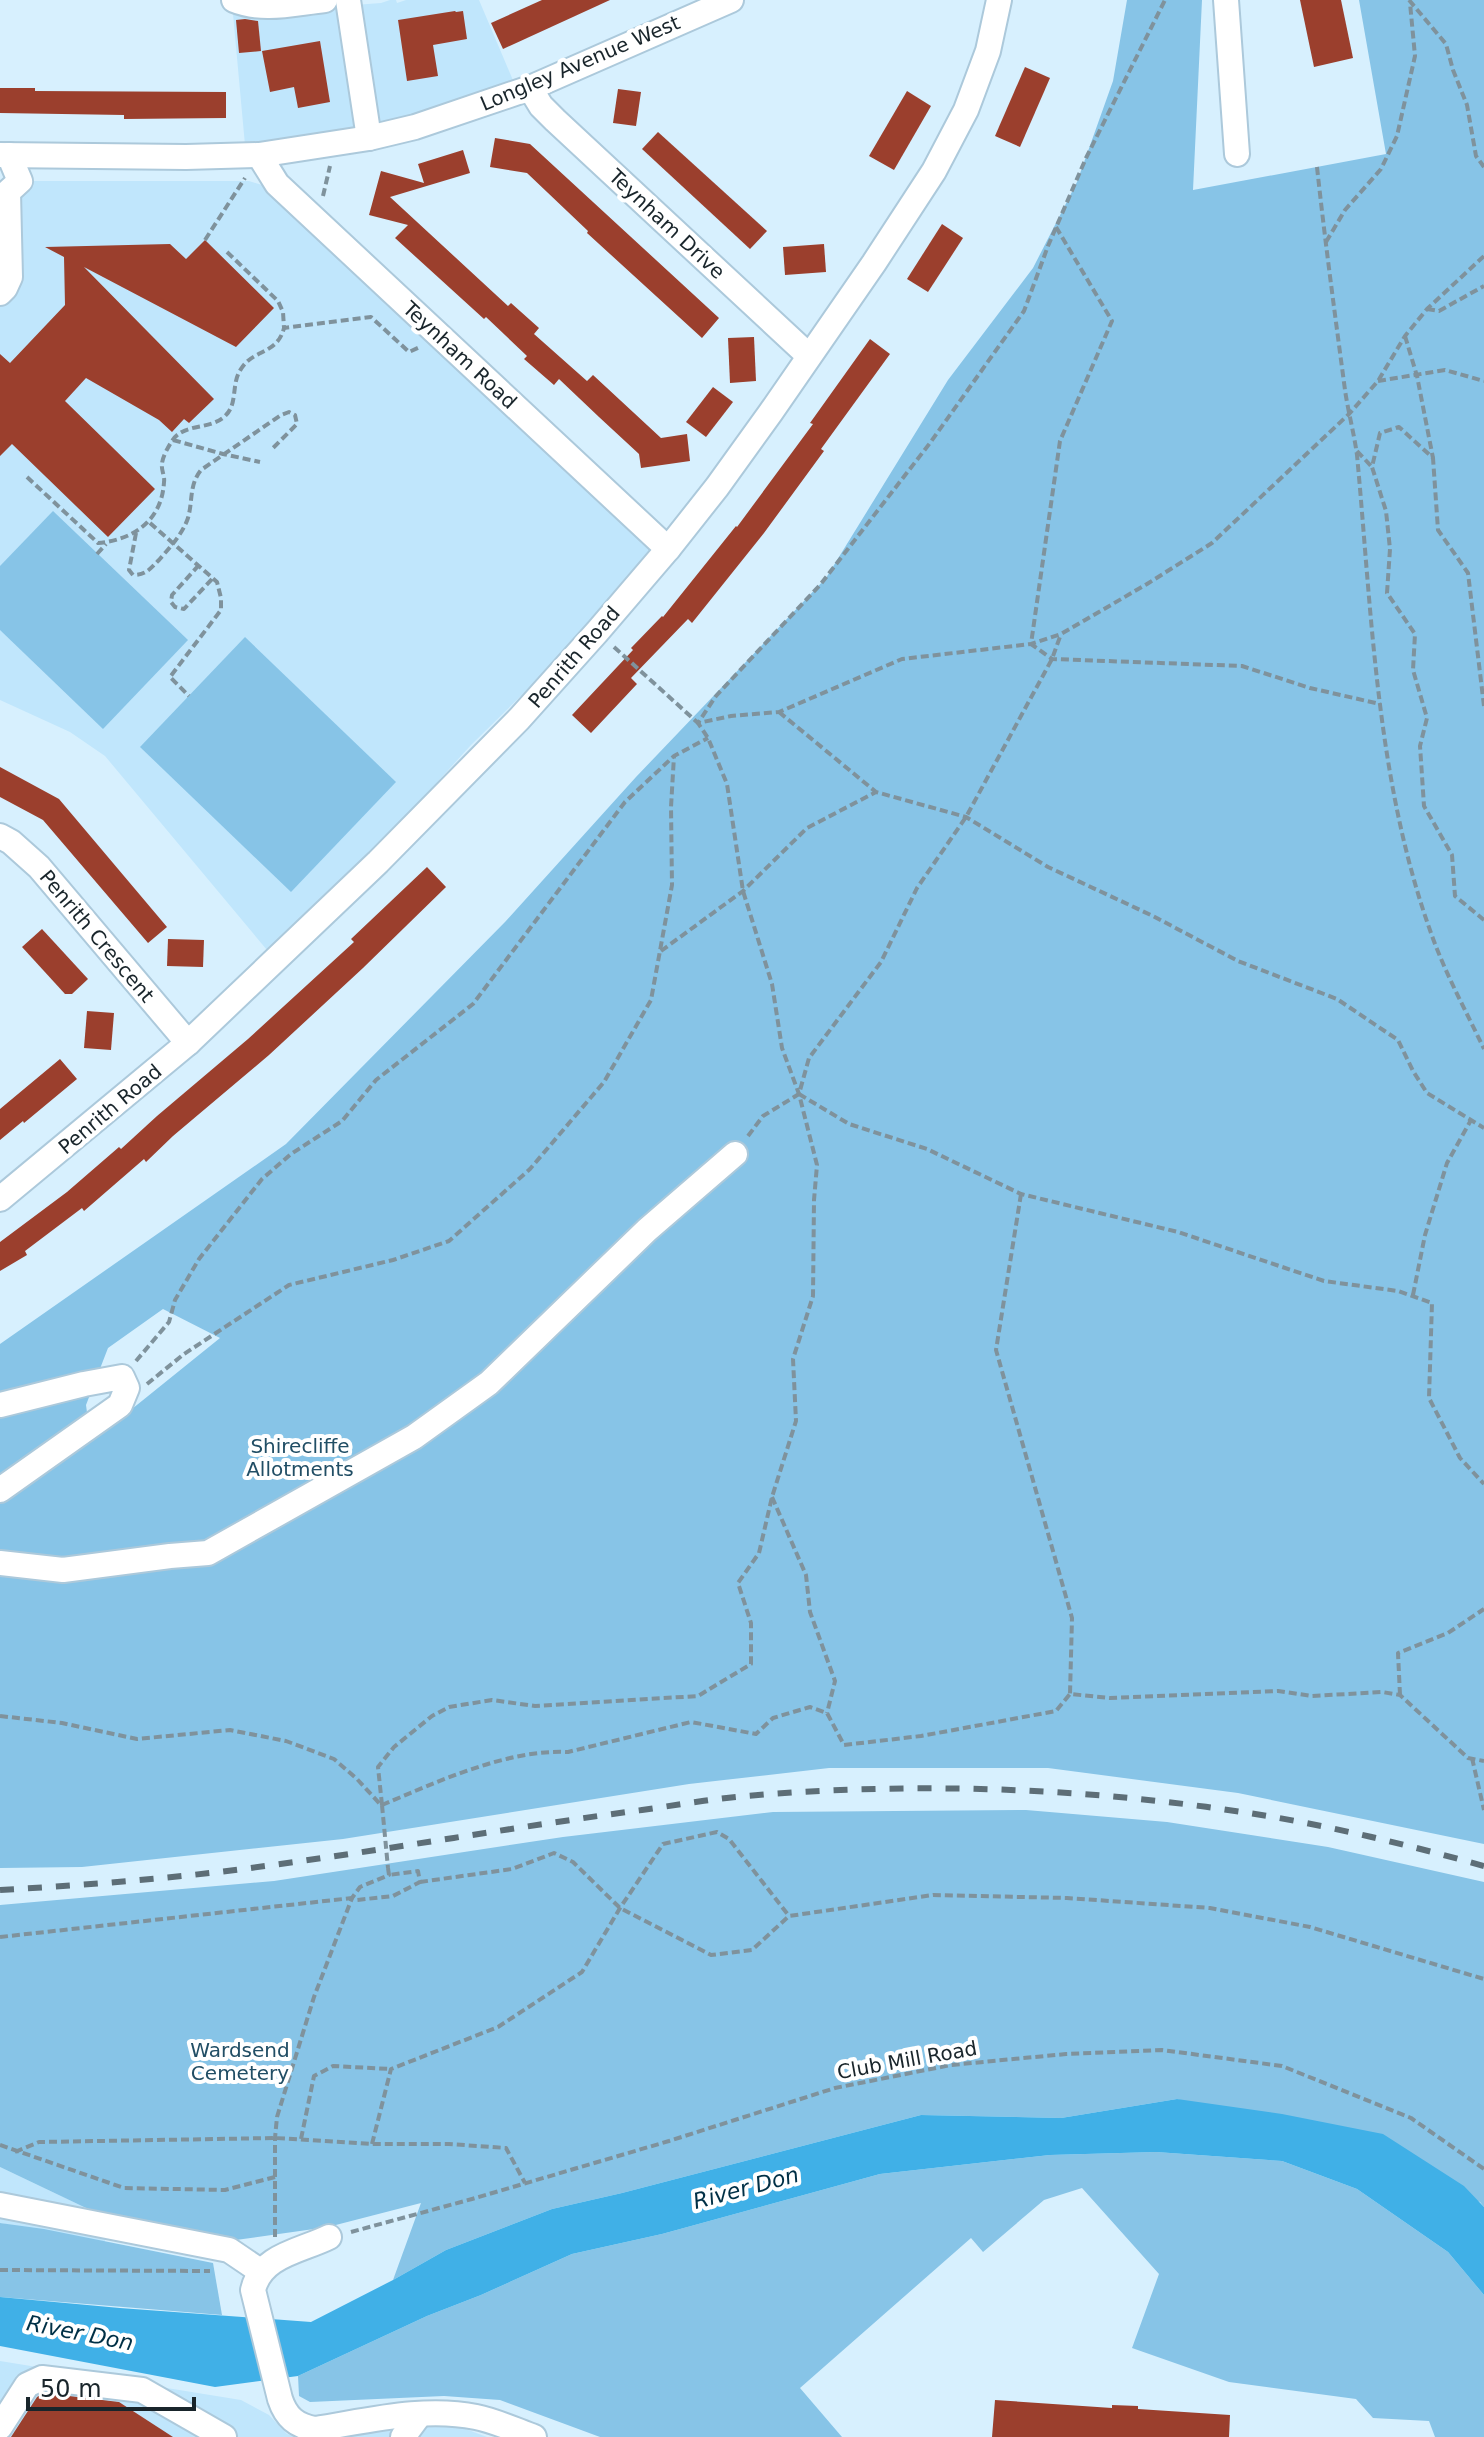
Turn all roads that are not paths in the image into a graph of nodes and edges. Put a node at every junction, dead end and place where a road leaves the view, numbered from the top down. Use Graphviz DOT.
graph roads {
  1 [pos="234,0"];
  2 [pos="325,0"];
  3 [pos="348,0"];
  4 [pos="731,0"];
  5 [pos="999,0"];
  6 [pos="1226,0"];
  7 [pos="530,88"];
  8 [pos="369,138"];
  9 [pos="1237,154"];
  10 [pos="5,155"];
  11 [pos="259,155"];
  12 [pos="0,293"];
  13 [pos="809,356"];
  14 [pos="668,549"];
  15 [pos="0,836"];
  16 [pos="188,1043"];
  17 [pos="735,1154"];
  18 [pos="0,1199"];
  19 [pos="0,1405"];
  20 [pos="0,1490"];
  21 [pos="0,1563"];
  22 [pos="0,2205"];
  23 [pos="329,2237"];
  24 [pos="264,2270"];
  25 [pos="420,2414"];
  26 [pos="0,2427"];
  27 [pos="224,2437"];
  28 [pos="403,2437"];
  29 [pos="534,2437"];
  1 -- 2 [label="street"];
  3 -- 8 [label="street"];
  4 -- 7 [label="street, Longley Avenue West"];
  5 -- 13 [label="street, Penrith Road"];
  6 -- 9 [label="street"];
  7 -- 8 [label="street, Longley Avenue West"];
  7 -- 13 [label="street, Teynham Drive"];
  8 -- 11 [label="street, Longley Avenue West"];
  10 -- 11 [label="street, Longley Avenue West"];
  10 -- 12 [label="street"];
  11 -- 14 [label="street, Teynham Road"];
  13 -- 14 [label="street, Penrith Road"];
  14 -- 16 [label="street, Penrith Road"];
  15 -- 16 [label="street, Penrith Crescent"];
  16 -- 18 [label="street, Penrith Road"];
  17 -- 21 [label="street"];
  19 -- 20 [label="street"];
  22 -- 24 [label="street"];
  23 -- 24 [label="street"];
  24 -- 25 [label="street"];
  25 -- 28 [label="street"];
  25 -- 29 [label="street"];
  26 -- 27 [label="street"];
}
